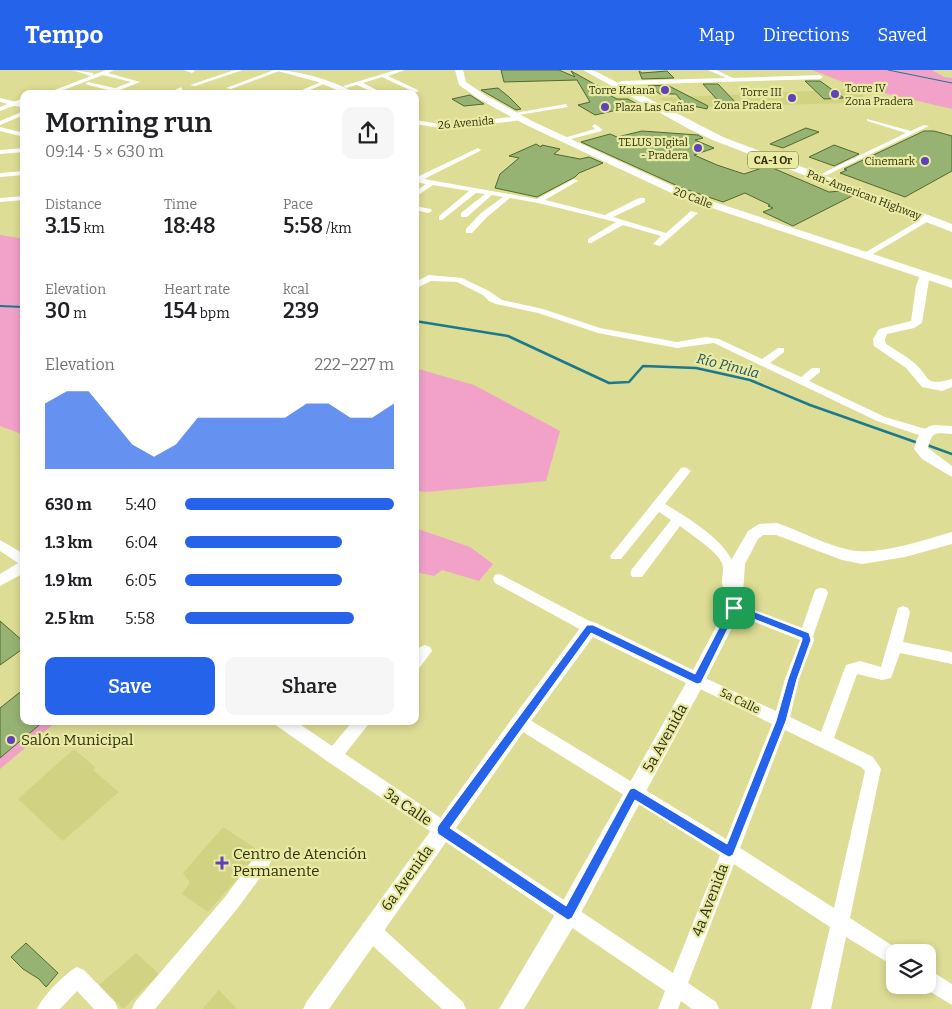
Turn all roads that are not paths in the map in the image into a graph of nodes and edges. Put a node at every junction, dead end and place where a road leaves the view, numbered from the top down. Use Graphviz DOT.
graph roads {
  1 [pos="75,70"];
  2 [pos="111,70"];
  3 [pos="240,70"];
  4 [pos="278,70"];
  5 [pos="402,70"];
  6 [pos="458,70"];
  7 [pos="587,70"];
  8 [pos="597,70"];
  9 [pos="711,70"];
  10 [pos="102,72"];
  11 [pos="751,73"];
  12 [pos="91,74"];
  13 [pos="687,75"];
  14 [pos="384,76"];
  15 [pos="820,77"];
  16 [pos="761,78"];
  17 [pos="125,79"];
  18 [pos="732,80"];
  19 [pos="698,81"];
  20 [pos="323,83"];
  21 [pos="358,83"];
  22 [pos="621,83"];
  23 [pos="88,84"];
  24 [pos="193,85"];
  25 [pos="346,86"];
  26 [pos="103,88"];
  27 [pos="229,88"];
  28 [pos="50,90"];
  29 [pos="57,90"];
  30 [pos="305,90"];
  31 [pos="343,90"];
  32 [pos="373,90"];
  33 [pos="419,90"];
  34 [pos="0,100"];
  35 [pos="20,103"];
  36 [pos="0,108"];
  37 [pos="20,114"];
  38 [pos="518,117"];
  39 [pos="869,120"];
  40 [pos="0,122"];
  41 [pos="419,123"];
  42 [pos="432,126"];
  43 [pos="595,126"];
  44 [pos="926,126"];
  45 [pos="0,129"];
  46 [pos="423,130"];
  47 [pos="911,133"];
  48 [pos="20,134"];
  49 [pos="563,139"];
  50 [pos="20,150"];
  51 [pos="478,150"];
  52 [pos="0,152"];
  53 [pos="20,173"];
  54 [pos="825,174"];
  55 [pos="0,175"];
  56 [pos="419,179"];
  57 [pos="419,180"];
  58 [pos="574,181"];
  59 [pos="432,183"];
  60 [pos="475,190"];
  61 [pos="419,192"];
  62 [pos="491,193"];
  63 [pos="509,196"];
  64 [pos="20,198"];
  65 [pos="0,200"];
  66 [pos="642,200"];
  67 [pos="538,201"];
  68 [pos="419,209"];
  69 [pos="428,211"];
  70 [pos="694,214"];
  71 [pos="464,215"];
  72 [pos="606,217"];
  73 [pos="442,218"];
  74 [pos="928,219"];
  75 [pos="622,222"];
  76 [pos="952,222"];
  77 [pos="952,228"];
  78 [pos="468,231"];
  79 [pos="668,236"];
  80 [pos="591,241"];
  81 [pos="657,244"];
  82 [pos="865,255"];
  83 [pos="925,274"];
  84 [pos="419,284"];
  85 [pos="952,284"];
  86 [pos="781,350"];
  87 [pos="763,363"];
  88 [pos="816,370"];
  89 [pos="801,382"];
  90 [pos="952,383"];
  91 [pos="952,430"];
  92 [pos="923,440"];
  93 [pos="685,471"];
  94 [pos="952,472"];
  95 [pos="656,505"];
  96 [pos="679,518"];
  97 [pos="952,538"];
  98 [pos="0,545"];
  99 [pos="616,556"];
  100 [pos="20,558"];
  101 [pos="20,568"];
  102 [pos="637,573"];
  103 [pos="500,579"];
  104 [pos="0,581"];
  105 [pos="821,593"];
  106 [pos="734,608"];
  107 [pos="903,612"];
  108 [pos="590,628"];
  109 [pos="806,636"];
  110 [pos="895,646"];
  111 [pos="425,651"];
  112 [pos="419,658"];
  113 [pos="952,658"];
  114 [pos="697,680"];
  115 [pos="781,721"];
  116 [pos="520,722"];
  117 [pos="288,725"];
  118 [pos="360,725"];
  119 [pos="825,742"];
  120 [pos="333,756"];
  121 [pos="634,793"];
  122 [pos="442,830"];
  123 [pos="729,851"];
  124 [pos="262,861"];
  125 [pos="568,914"];
  126 [pos="839,921"];
  127 [pos="370,930"];
  128 [pos="886,952"];
  129 [pos="936,984"];
  130 [pos="676,987"];
  131 [pos="952,995"];
  132 [pos="47,1009"];
  133 [pos="108,1009"];
  134 [pos="142,1009"];
  135 [pos="315,1009"];
  136 [pos="456,1009"];
  137 [pos="511,1009"];
  138 [pos="668,1009"];
  139 [pos="709,1009"];
  140 [pos="821,1009"];
  1 -- 12 [label="street"];
  2 -- 10 [label="street"];
  3 -- 24 [label="street"];
  4 -- 20 [label="street"];
  4 -- 27 [label="street"];
  5 -- 14 [label="street"];
  6 -- 38 [label="main road, 20 Calle"];
  7 -- 74 [label="highway, Pan-American Highway / CA-1 Or"];
  8 -- 22 [label="highway, Pan-American Highway / CA-1 Or"];
  9 -- 18 [label="street"];
  10 -- 12 [label="street"];
  10 -- 17 [label="street"];
  10 -- 29 [label="street"];
  11 -- 16 [label="street"];
  12 -- 28 [label="street"];
  13 -- 19 [label="street"];
  14 -- 21 [label="street"];
  14 -- 33 [label="street"];
  15 -- 16 [label="street"];
  16 -- 18 [label="street"];
  17 -- 26 [label="street"];
  17 -- 26 [label="street"];
  18 -- 19 [label="street"];
  19 -- 22 [label="street"];
  20 -- 30 [label="street"];
  20 -- 31 [label="street"];
  21 -- 25 [label="street"];
  21 -- 32 [label="street"];
  22 -- 54 [label="highway, Pan-American Highway / CA-1 Or"];
  23 -- 26 [label="street"];
  34 -- 35 [label="street"];
  35 -- 36 [label="street"];
  37 -- 40 [label="street"];
  38 -- 38 [label="street"];
  38 -- 42 [label="street, 26 Avenida"];
  38 -- 49 [label="main road, 20 Calle"];
  39 -- 47 [label="street"];
  41 -- 42 [label="street"];
  42 -- 46 [label="street, 26 Avenida"];
  43 -- 49 [label="street"];
  44 -- 47 [label="street"];
  45 -- 48 [label="street"];
  47 -- 54 [label="street"];
  49 -- 82 [label="main road, 20 Calle"];
  50 -- 52 [label="street"];
  51 -- 56 [label="street"];
  53 -- 55 [label="street"];
  54 -- 76 [label="highway, Pan-American Highway / CA-1 Or"];
  57 -- 59 [label="street"];
  58 -- 67 [label="street"];
  59 -- 60 [label="street"];
  59 -- 61 [label="street"];
  60 -- 62 [label="street"];
  60 -- 73 [label="street"];
  62 -- 63 [label="street"];
  62 -- 71 [label="street"];
  63 -- 67 [label="street"];
  63 -- 78 [label="street"];
  64 -- 65 [label="street"];
  66 -- 72 [label="street"];
  67 -- 72 [label="street"];
  68 -- 69 [label="street"];
  70 -- 79 [label="street"];
  72 -- 75 [label="street"];
  74 -- 77 [label="highway, Pan-American Highway / CA-1 Or"];
  74 -- 82 [label="street"];
  75 -- 79 [label="street"];
  75 -- 80 [label="street"];
  79 -- 81 [label="street"];
  82 -- 83 [label="main road, 20 Calle"];
  83 -- 85 [label="main road, 20 Calle"];
  83 -- 90 [label="street"];
  84 -- 87 [label="street"];
  86 -- 87 [label="street"];
  87 -- 89 [label="street"];
  88 -- 89 [label="street"];
  89 -- 92 [label="street"];
  91 -- 92 [label="street"];
  92 -- 94 [label="street"];
  93 -- 95 [label="street"];
  95 -- 96 [label="street"];
  95 -- 99 [label="street"];
  96 -- 102 [label="street"];
  96 -- 106 [label="street"];
  97 -- 106 [label="street, 5a Avenida"];
  98 -- 100 [label="street"];
  101 -- 104 [label="street"];
  103 -- 108 [label="street, 5a Calle"];
  105 -- 109 [label="street, 4a Avenida"];
  106 -- 109 [label="street"];
  106 -- 114 [label="street, 5a Avenida"];
  107 -- 110 [label="street"];
  108 -- 114 [label="street, 5a Calle"];
  108 -- 116 [label="street, 6a Avenida"];
  109 -- 115 [label="street, 4a Avenida"];
  110 -- 113 [label="street"];
  110 -- 119 [label="street"];
  111 -- 112 [label="street"];
  114 -- 115 [label="street, 5a Calle"];
  114 -- 121 [label="street, 5a Avenida"];
  115 -- 119 [label="street, 5a Calle"];
  115 -- 123 [label="street, 4a Avenida"];
  116 -- 121 [label="street"];
  116 -- 122 [label="street, 6a Avenida"];
  117 -- 120 [label="street, 3a Calle"];
  118 -- 120 [label="street"];
  119 -- 126 [label="street, 5a Calle"];
  120 -- 122 [label="street, 3a Calle"];
  121 -- 123 [label="street"];
  121 -- 125 [label="street, 5a Avenida"];
  122 -- 125 [label="street, 3a Calle"];
  122 -- 127 [label="street, 6a Avenida"];
  123 -- 126 [label="street"];
  123 -- 130 [label="street, 4a Avenida"];
  124 -- 134 [label="street"];
  125 -- 130 [label="street, 3a Calle"];
  125 -- 137 [label="street, 5a Avenida"];
  126 -- 128 [label="street"];
  126 -- 140 [label="street"];
  127 -- 135 [label="street, 6a Avenida"];
  127 -- 136 [label="street"];
  129 -- 131 [label="street"];
  130 -- 138 [label="street, 4a Avenida"];
  130 -- 139 [label="street, 3a Calle"];
  132 -- 133 [label="street"];
}
